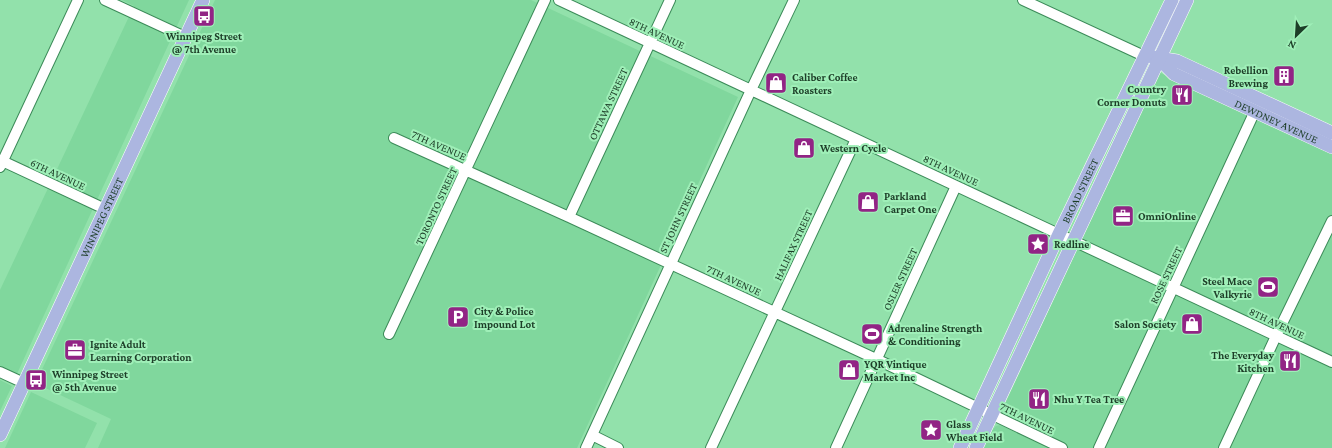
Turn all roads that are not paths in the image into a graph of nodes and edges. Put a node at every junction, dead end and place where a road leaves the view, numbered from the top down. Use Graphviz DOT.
graph roads {
  1 [pos="78,0"];
  2 [pos="105,0"];
  3 [pos="203,0"];
  4 [pos="545,0"];
  5 [pos="559,0"];
  6 [pos="670,0"];
  7 [pos="794,0"];
  8 [pos="1023,0"];
  9 [pos="1172,0"];
  10 [pos="1187,0"];
  11 [pos="185,37"];
  12 [pos="650,43"];
  13 [pos="1144,56"];
  14 [pos="1159,59"];
  15 [pos="751,90"];
  16 [pos="1255,111"];
  17 [pos="1332,133"];
  18 [pos="394,138"];
  19 [pos="856,139"];
  20 [pos="1332,147"];
  21 [pos="1,163"];
  22 [pos="466,170"];
  23 [pos="956,186"];
  24 [pos="105,209"];
  25 [pos="569,217"];
  26 [pos="1332,221"];
  27 [pos="1059,234"];
  28 [pos="1074,241"];
  29 [pos="670,264"];
  30 [pos="1173,288"];
  31 [pos="775,313"];
  32 [pos="389,334"];
  33 [pos="1276,336"];
  34 [pos="876,360"];
  35 [pos="1332,362"];
  36 [pos="0,372"];
  37 [pos="24,384"];
  38 [pos="978,408"];
  39 [pos="992,414"];
  40 [pos="0,435"];
  41 [pos="592,436"];
  42 [pos="586,448"];
  43 [pos="618,448"];
  44 [pos="711,448"];
  45 [pos="836,448"];
  46 [pos="960,448"];
  47 [pos="976,448"];
  48 [pos="1062,448"];
  49 [pos="1099,448"];
  50 [pos="1224,448"];
  1 -- 21 [label="street"];
  2 -- 11 [label="street"];
  3 -- 11 [label="main road, WINNIPEG STREET"];
  4 -- 22 [label="street, TORONTO STREET"];
  5 -- 12 [label="street, 8TH AVENUE"];
  6 -- 12 [label="street, OTTAWA STREET"];
  7 -- 15 [label="street, ST JOHN STREET"];
  8 -- 13 [label="street, DEWDNEY AVENUE"];
  9 -- 13 [label="main road, BROAD STREET"];
  10 -- 14 [label="main road, BROAD STREET"];
  11 -- 24 [label="main road, WINNIPEG STREET"];
  12 -- 15 [label="street, 8TH AVENUE"];
  12 -- 25 [label="street, OTTAWA STREET"];
  13 -- 14 [label="main road, DEWDNEY AVENUE"];
  13 -- 27 [label="main road, BROAD STREET"];
  14 -- 16 [label="main road, DEWDNEY AVENUE"];
  14 -- 17 [label="main road, DEWDNEY AVENUE"];
  14 -- 28 [label="main road, BROAD STREET"];
  15 -- 19 [label="street, 8TH AVENUE"];
  15 -- 29 [label="street, ST JOHN STREET"];
  16 -- 20 [label="main road, DEWDNEY AVENUE"];
  16 -- 30 [label="street, ROSE STREET"];
  18 -- 22 [label="street, 7TH AVENUE"];
  19 -- 23 [label="street, 8TH AVENUE"];
  19 -- 31 [label="street, HALIFAX STREET"];
  21 -- 24 [label="street, 6TH AVENUE"];
  22 -- 25 [label="street, 7TH AVENUE"];
  22 -- 32 [label="street, TORONTO STREET"];
  23 -- 27 [label="street, 8TH AVENUE"];
  23 -- 34 [label="street, OSLER STREET"];
  24 -- 37 [label="main road, WINNIPEG STREET"];
  25 -- 29 [label="street, 7TH AVENUE"];
  26 -- 33 [label="street"];
  27 -- 28 [label="street, 8TH AVENUE"];
  27 -- 38 [label="main road, BROAD STREET"];
  28 -- 30 [label="street, 8TH AVENUE"];
  28 -- 39 [label="main road, BROAD STREET"];
  29 -- 31 [label="street, 7TH AVENUE"];
  29 -- 41 [label="street, ST JOHN STREET"];
  30 -- 33 [label="street, 8TH AVENUE"];
  30 -- 49 [label="street, ROSE STREET"];
  31 -- 34 [label="street, 7TH AVENUE"];
  31 -- 44 [label="street, HALIFAX STREET"];
  33 -- 35 [label="street, 8TH AVENUE"];
  33 -- 50 [label="street"];
  34 -- 38 [label="street, 7TH AVENUE"];
  34 -- 45 [label="street, OSLER STREET"];
  36 -- 37 [label="street"];
  37 -- 40 [label="main road, WINNIPEG STREET"];
  38 -- 39 [label="street, 7TH AVENUE"];
  38 -- 46 [label="main road, BROAD STREET"];
  39 -- 47 [label="main road, BROAD STREET"];
  39 -- 48 [label="street, 7TH AVENUE"];
  41 -- 42 [label="street, ST JOHN STREET"];
  41 -- 43 [label="street"];
}
